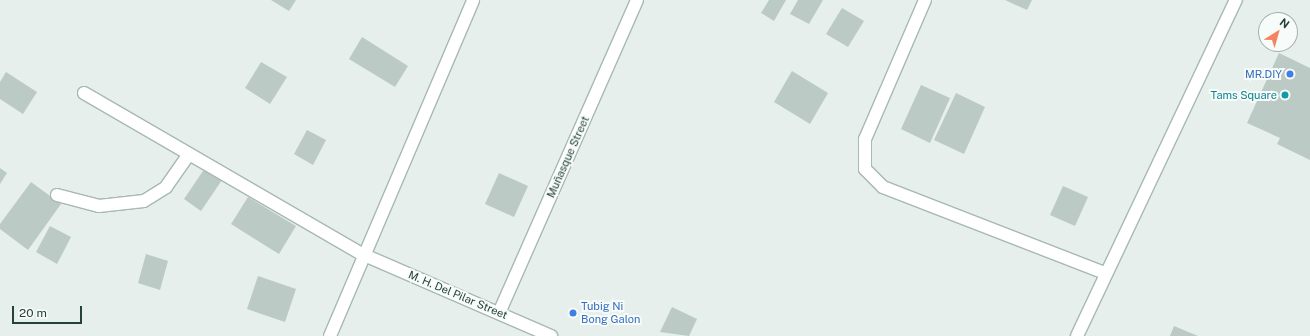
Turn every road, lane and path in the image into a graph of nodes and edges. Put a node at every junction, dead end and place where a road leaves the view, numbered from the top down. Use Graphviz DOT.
graph roads {
  1 [pos="473,0"];
  2 [pos="637,0"];
  3 [pos="925,0"];
  4 [pos="1236,0"];
  5 [pos="84,93"];
  6 [pos="188,154"];
  7 [pos="57,195"];
  8 [pos="364,255"];
  9 [pos="1105,273"];
  10 [pos="499,313"];
  11 [pos="330,336"];
  12 [pos="551,336"];
  13 [pos="1077,336"];
  1 -- 8 [label="street"];
  2 -- 10 [label="street, Muñasque Street"];
  3 -- 9 [label="street"];
  4 -- 9 [label="street"];
  5 -- 6 [label="street, M. H. Del Pilar Street"];
  6 -- 7 [label="street"];
  6 -- 8 [label="street, M. H. Del Pilar Street"];
  8 -- 10 [label="street, M. H. Del Pilar Street"];
  8 -- 11 [label="street"];
  9 -- 13 [label="street"];
  10 -- 12 [label="street, M. H. Del Pilar Street"];
}
